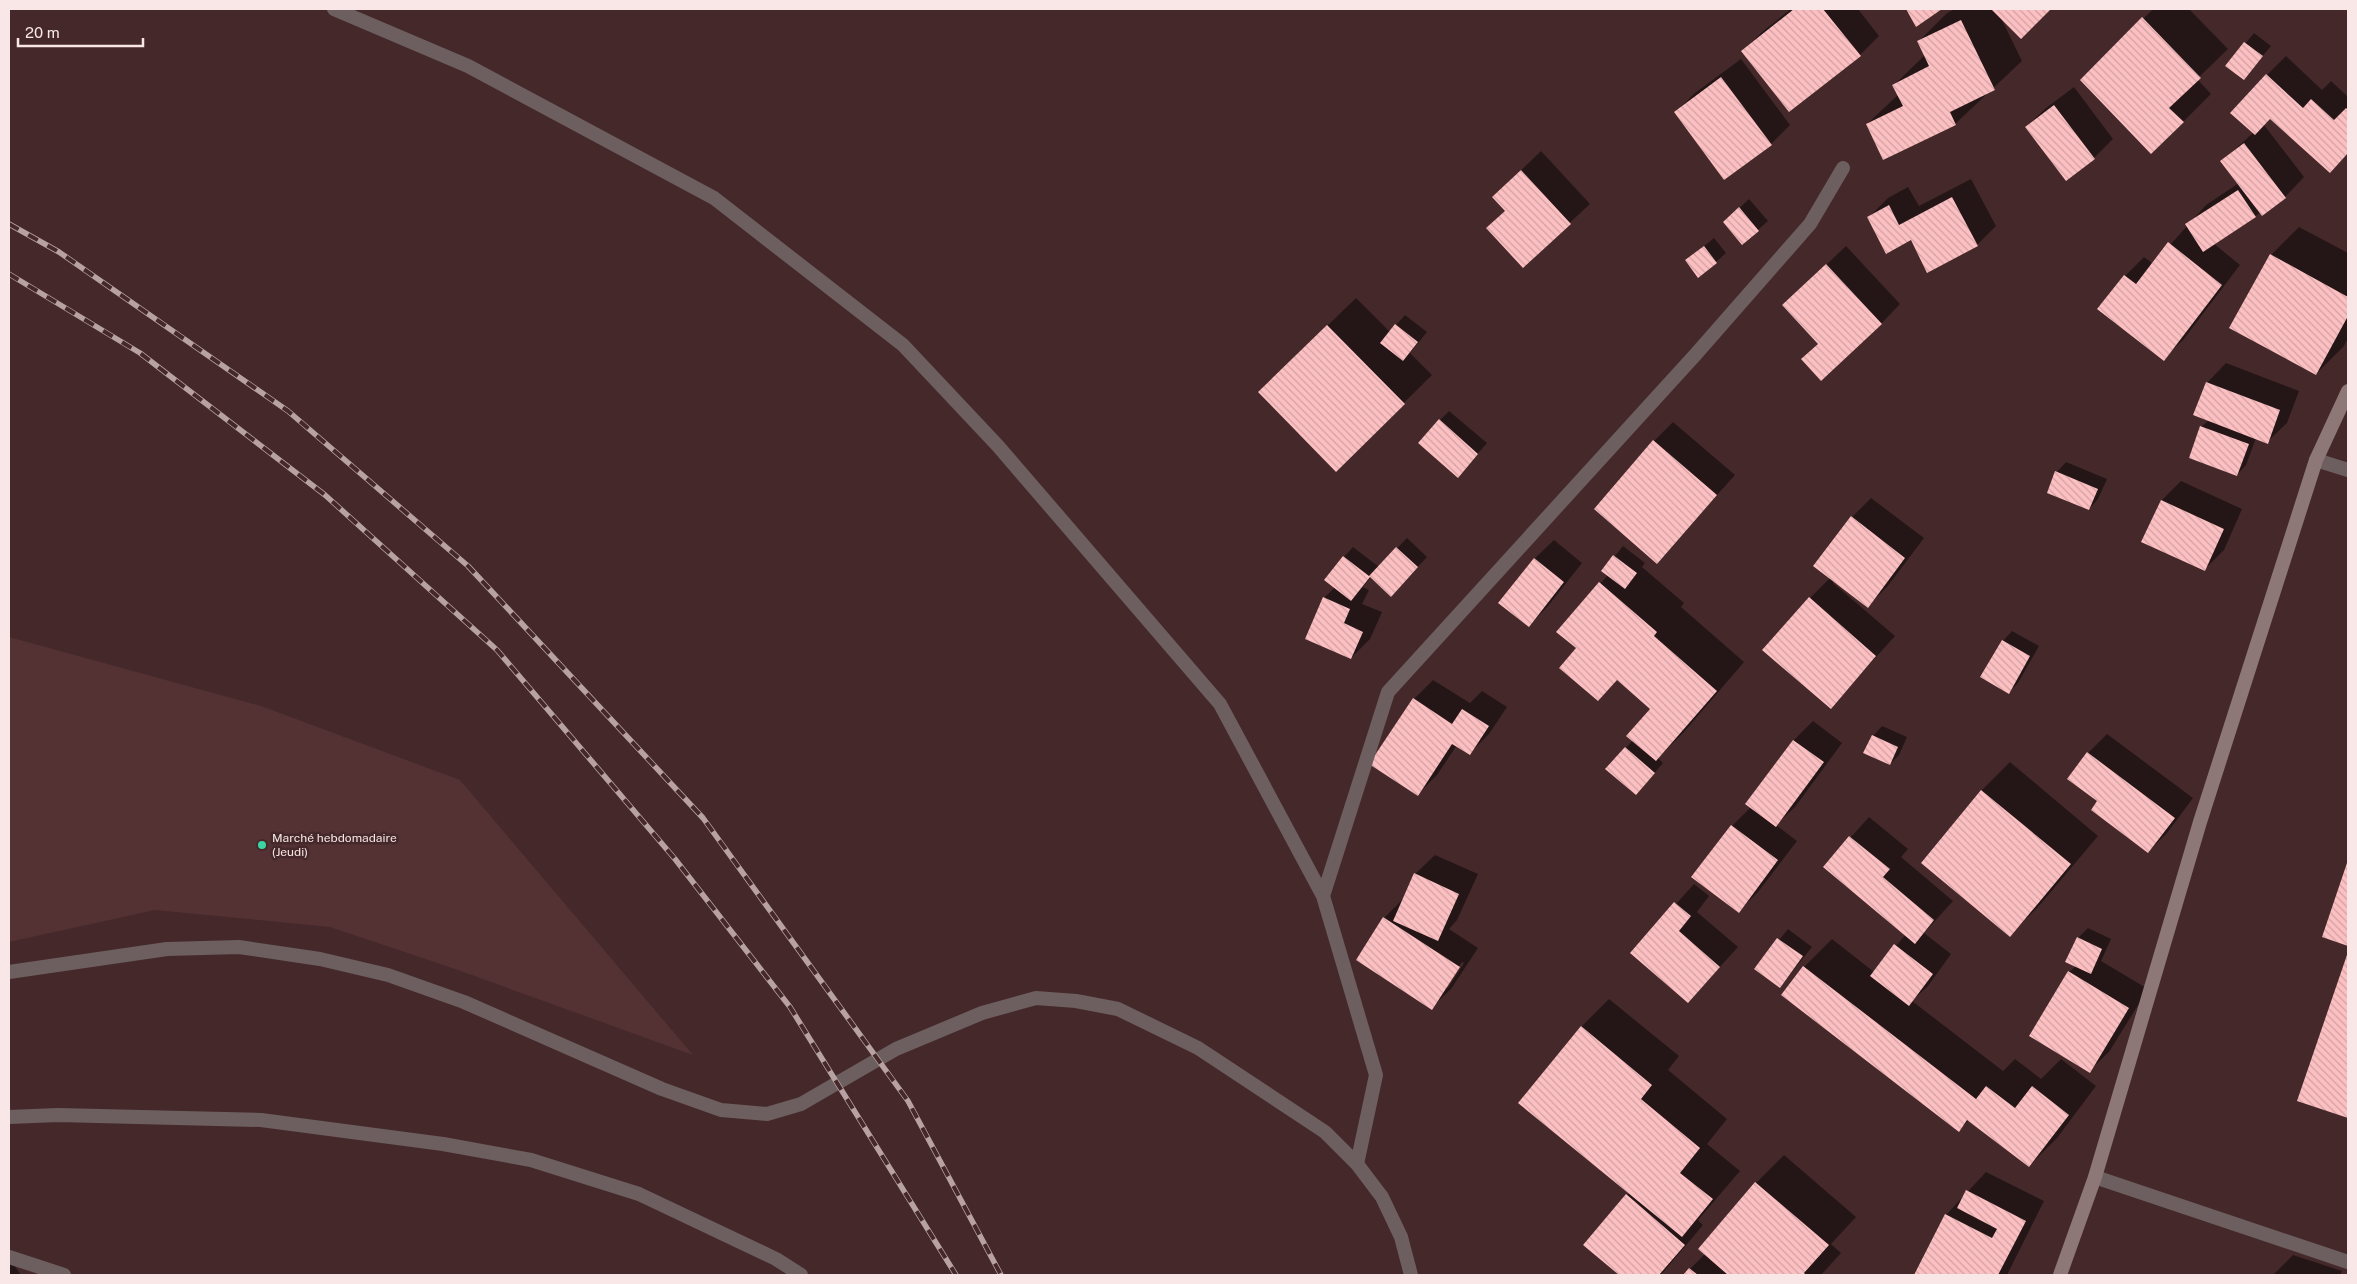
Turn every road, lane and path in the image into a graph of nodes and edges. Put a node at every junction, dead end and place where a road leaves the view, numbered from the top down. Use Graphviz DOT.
graph roads {
  1 [pos="334,9"];
  2 [pos="1843,168"];
  3 [pos="2348,391"];
  4 [pos="2316,460"];
  5 [pos="2348,470"];
  6 [pos="1322,896"];
  7 [pos="9,972"];
  8 [pos="9,1117"];
  9 [pos="1357,1164"];
  10 [pos="2095,1177"];
  11 [pos="9,1257"];
  12 [pos="2348,1262"];
  13 [pos="64,1275"];
  14 [pos="801,1275"];
  15 [pos="1411,1275"];
  16 [pos="2060,1275"];
  1 -- 6 [label="street"];
  2 -- 6 [label="street"];
  3 -- 4 [label="main road"];
  4 -- 5 [label="street"];
  4 -- 10 [label="main road"];
  6 -- 9 [label="street"];
  7 -- 9 [label="street"];
  8 -- 14 [label="street"];
  9 -- 15 [label="street"];
  10 -- 12 [label="street"];
  10 -- 16 [label="main road"];
  11 -- 13 [label="street"];
}
